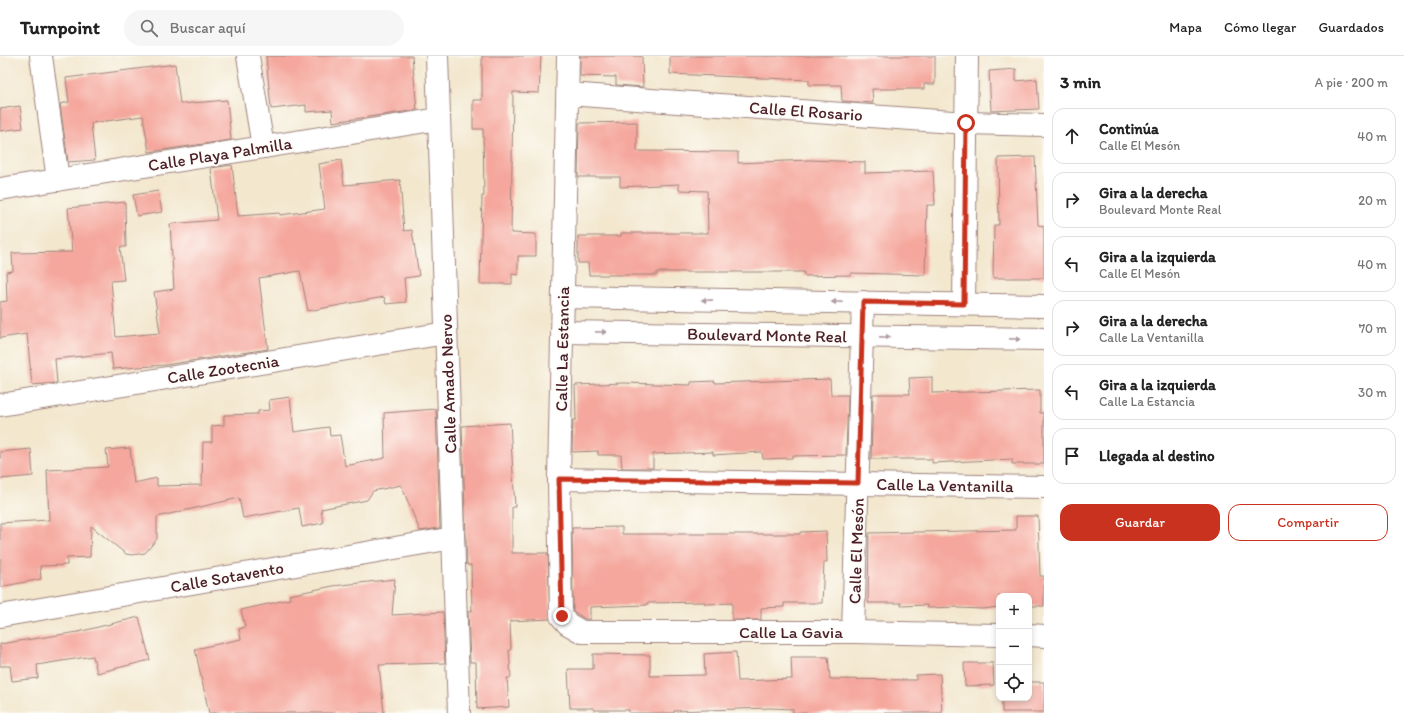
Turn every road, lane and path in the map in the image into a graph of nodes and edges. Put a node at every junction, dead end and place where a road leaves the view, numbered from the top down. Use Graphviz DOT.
graph roads {
  1 [pos="41,56"];
  2 [pos="248,56"];
  3 [pos="437,56"];
  4 [pos="568,56"];
  5 [pos="967,56"];
  6 [pos="568,94"];
  7 [pos="439,119"];
  8 [pos="966,123"];
  9 [pos="1044,125"];
  10 [pos="263,147"];
  11 [pos="58,180"];
  12 [pos="0,189"];
  13 [pos="563,297"];
  14 [pos="863,302"];
  15 [pos="964,304"];
  16 [pos="1044,306"];
  17 [pos="562,332"];
  18 [pos="446,333"];
  19 [pos="862,336"];
  20 [pos="1044,339"];
  21 [pos="0,405"];
  22 [pos="559,479"];
  23 [pos="858,483"];
  24 [pos="1044,487"];
  25 [pos="453,538"];
  26 [pos="0,616"];
  27 [pos="582,632"];
  28 [pos="853,632"];
  29 [pos="996,635"];
  30 [pos="1032,635"];
  31 [pos="1044,636"];
  32 [pos="459,713"];
  1 -- 11 [label="street"];
  2 -- 10 [label="street"];
  3 -- 7 [label="street, Calle Amado Nervo"];
  4 -- 6 [label="street, Calle La Estancia"];
  5 -- 8 [label="street"];
  6 -- 8 [label="street, Calle El Rosario"];
  6 -- 13 [label="street, Calle La Estancia"];
  7 -- 10 [label="street, Calle Playa Palmilla"];
  7 -- 18 [label="street, Calle Amado Nervo"];
  8 -- 9 [label="street, Calle El Rosario"];
  8 -- 15 [label="street"];
  10 -- 11 [label="street, Calle Playa Palmilla"];
  11 -- 12 [label="street, Calle Playa Palmilla"];
  14 -- 13 [label="street, Boulevard Monte Real, one-way"];
  13 -- 17 [label="street, Calle La Estancia"];
  14 -- 15 [label="street, Boulevard Monte Real"];
  14 -- 19 [label="street, Calle El Mesón"];
  15 -- 16 [label="street, Boulevard Monte Real"];
  17 -- 19 [label="street, Boulevard Monte Real, one-way"];
  17 -- 22 [label="street, Calle La Estancia"];
  18 -- 21 [label="street, Calle Zootecnia"];
  18 -- 25 [label="street, Calle Amado Nervo"];
  19 -- 20 [label="street, Boulevard Monte Real, one-way"];
  19 -- 23 [label="street, Calle El Mesón"];
  22 -- 23 [label="street, Calle La Ventanilla"];
  22 -- 27 [label="street, Calle La Estancia"];
  23 -- 24 [label="street, Calle La Ventanilla"];
  23 -- 28 [label="street, Calle El Mesón"];
  25 -- 26 [label="street, Calle Sotavento"];
  25 -- 32 [label="street, Calle Amado Nervo"];
  27 -- 28 [label="street, Calle La Gavia"];
  28 -- 29 [label="street, Calle La Gavia"];
  30 -- 31 [label="street"];
}
